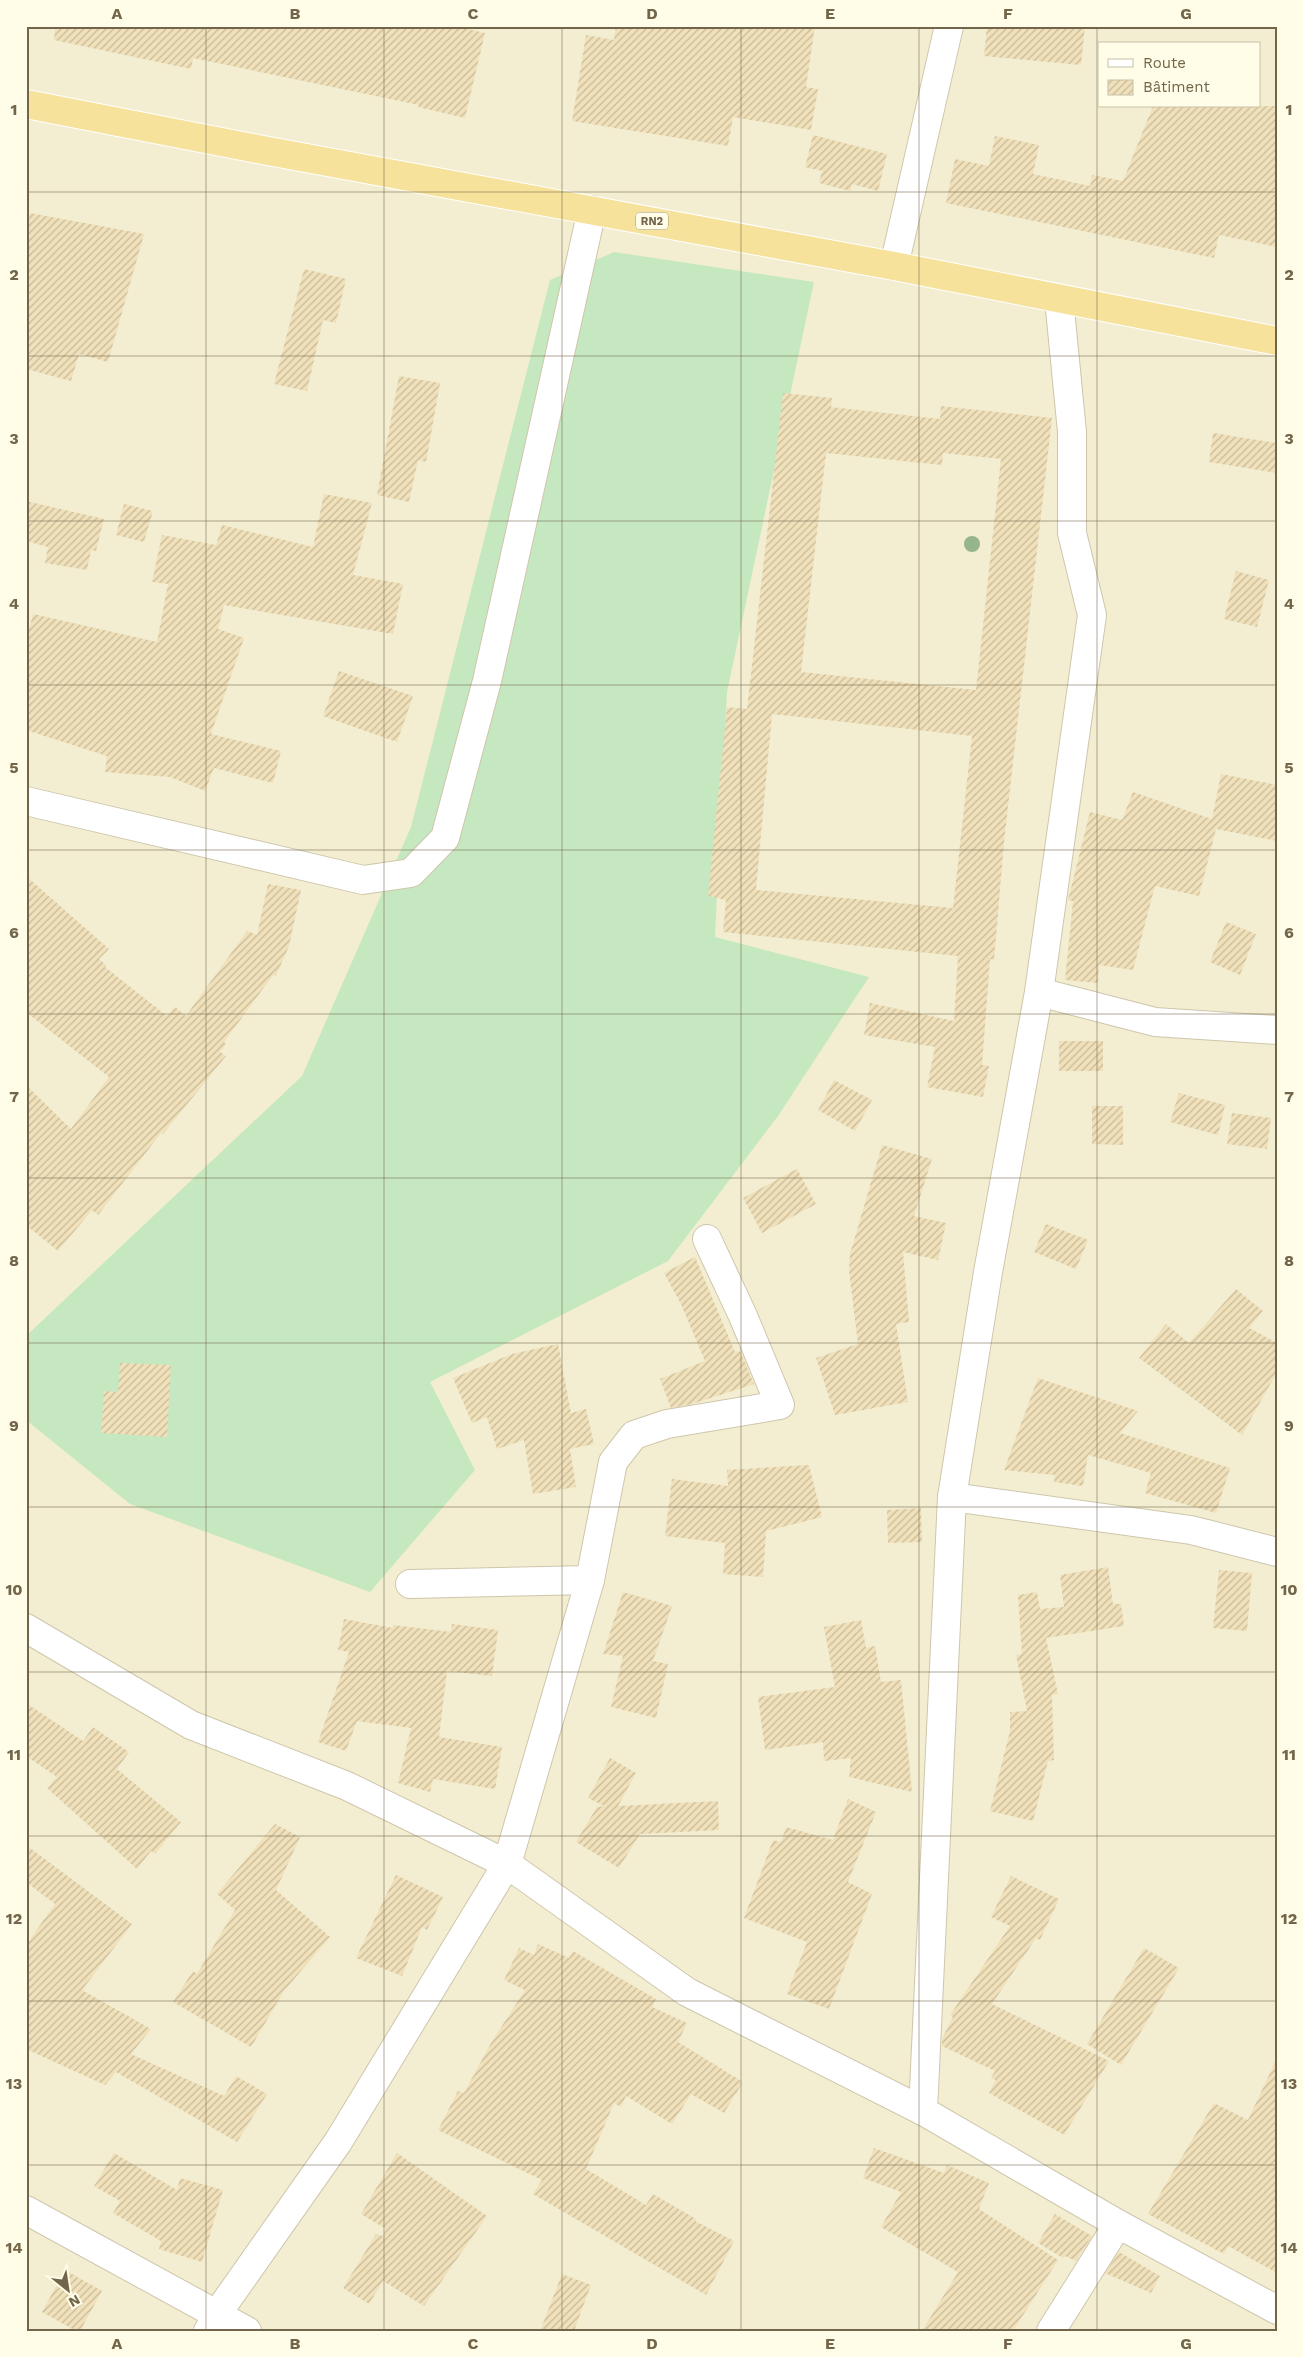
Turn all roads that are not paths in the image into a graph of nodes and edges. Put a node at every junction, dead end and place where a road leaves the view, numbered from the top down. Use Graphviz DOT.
graph roads {
  1 [pos="949,26"];
  2 [pos="26,104"];
  3 [pos="592,210"];
  4 [pos="894,266"];
  5 [pos="1059,299"];
  6 [pos="1277,340"];
  7 [pos="26,801"];
  8 [pos="1039,992"];
  9 [pos="1277,1030"];
  10 [pos="707,1239"];
  11 [pos="952,1497"];
  12 [pos="1277,1552"];
  13 [pos="590,1580"];
  14 [pos="410,1584"];
  15 [pos="26,1628"];
  16 [pos="507,1864"];
  17 [pos="923,2111"];
  18 [pos="26,2210"];
  19 [pos="1118,2224"];
  20 [pos="1277,2310"];
  21 [pos="212,2322"];
  22 [pos="247,2331"];
  23 [pos="1051,2331"];
  1 -- 4 [label="street"];
  2 -- 3 [label="highway, RN2"];
  3 -- 4 [label="highway, RN2"];
  3 -- 7 [label="street"];
  4 -- 5 [label="highway, RN2"];
  5 -- 6 [label="highway, RN2"];
  5 -- 8 [label="street"];
  8 -- 9 [label="street"];
  8 -- 11 [label="street"];
  10 -- 13 [label="street"];
  11 -- 12 [label="street"];
  11 -- 17 [label="street"];
  13 -- 14 [label="street"];
  13 -- 16 [label="street"];
  15 -- 16 [label="street"];
  16 -- 17 [label="street"];
  16 -- 21 [label="street"];
  17 -- 19 [label="street"];
  18 -- 21 [label="street"];
  19 -- 20 [label="street"];
  19 -- 23 [label="street"];
  21 -- 22 [label="street"];
}
